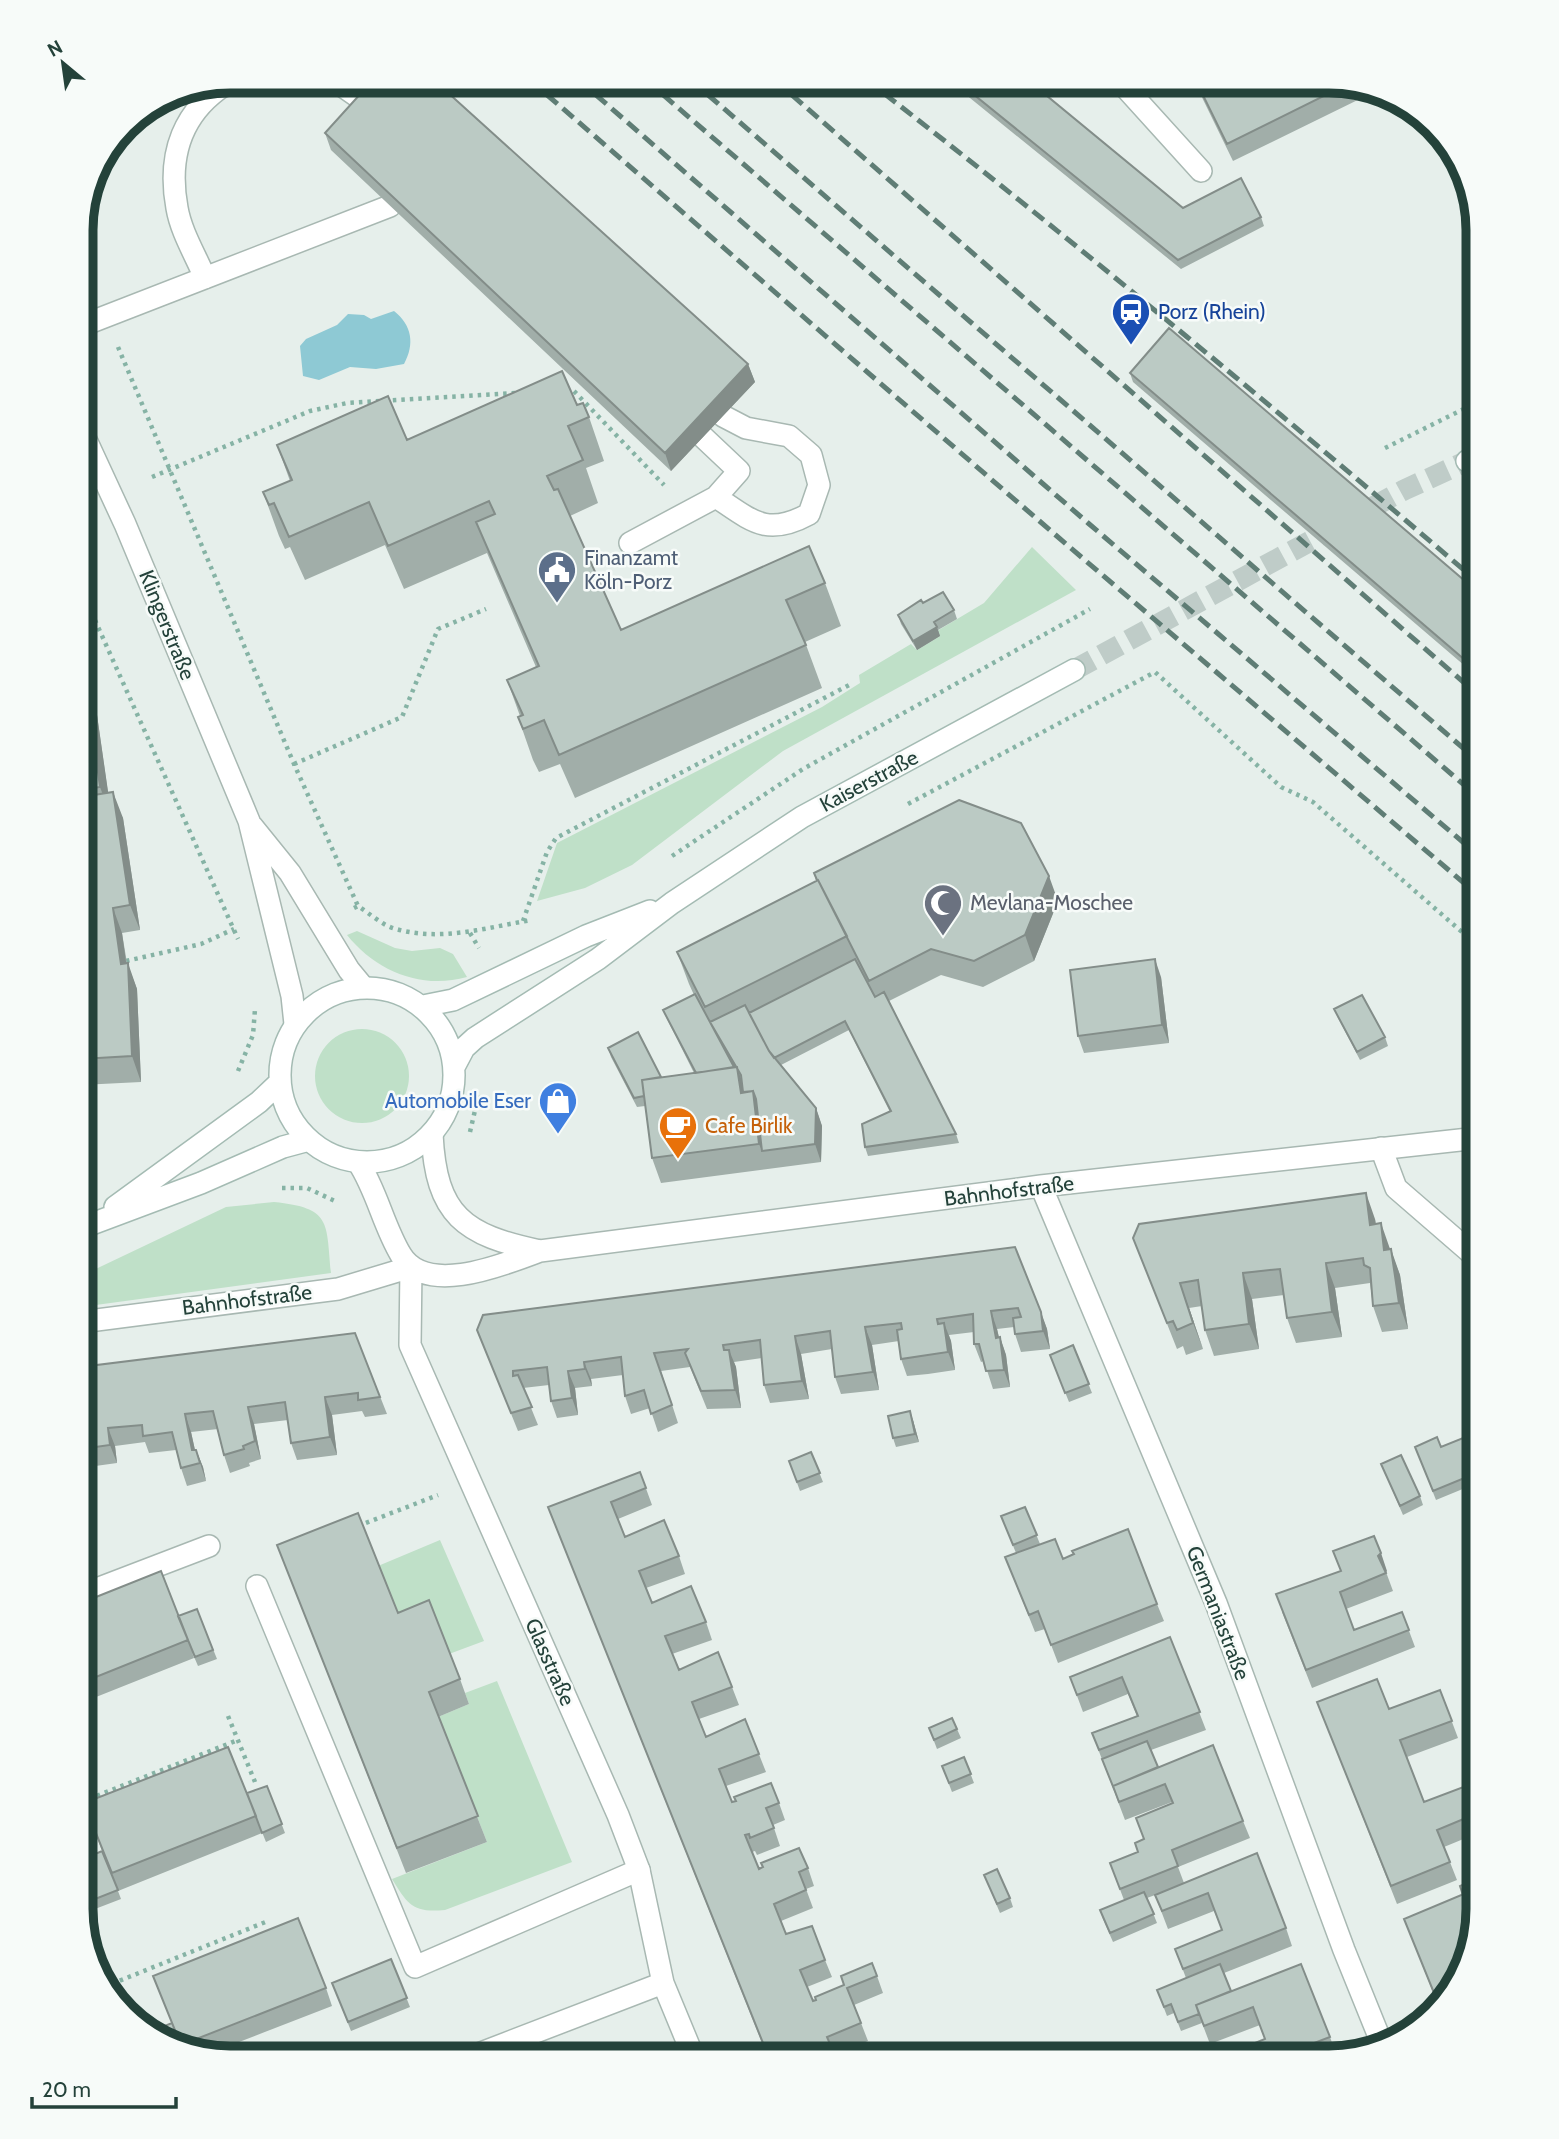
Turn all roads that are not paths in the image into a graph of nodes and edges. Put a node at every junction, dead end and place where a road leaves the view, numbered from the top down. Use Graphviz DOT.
graph roads {
  1 [pos="353,93"];
  2 [pos="1130,93"];
  3 [pos="209,94"];
  4 [pos="371,106"];
  5 [pos="1201,172"];
  6 [pos="390,206"];
  7 [pos="205,278"];
  8 [pos="93,322"];
  9 [pos="723,416"];
  10 [pos="703,437"];
  11 [pos="93,455"];
  12 [pos="716,497"];
  13 [pos="630,543"];
  14 [pos="1074,670"];
  15 [pos="249,821"];
  16 [pos="672,903"];
  17 [pos="363,987"];
  18 [pos="423,1006"];
  19 [pos="295,1024"];
  20 [pos="454,1067"];
  21 [pos="279,1083"];
  22 [pos="432,1134"];
  23 [pos="1466,1139"];
  24 [pos="309,1140"];
  25 [pos="1381,1148"];
  26 [pos="358,1162"];
  27 [pos="1041,1186"];
  28 [pos="93,1222"];
  29 [pos="93,1223"];
  30 [pos="1466,1248"];
  31 [pos="540,1251"];
  32 [pos="411,1267"];
  33 [pos="93,1320"];
  34 [pos="209,1546"];
  35 [pos="257,1587"];
  36 [pos="93,1590"];
  37 [pos="639,1870"];
  38 [pos="663,1983"];
  39 [pos="1379,2037"];
  40 [pos="499,2046"];
  41 [pos="689,2046"];
  1 -- 4 [label="street"];
  2 -- 5 [label="street"];
  3 -- 7 [label="street"];
  6 -- 7 [label="street"];
  7 -- 8 [label="street"];
  9 -- 12 [label="street"];
  10 -- 12 [label="street"];
  11 -- 15 [label="street, Klingerstraße"];
  12 -- 13 [label="street"];
  14 -- 16 [label="street, Kaiserstraße"];
  15 -- 17 [label="street, Klingerstraße"];
  15 -- 19 [label="street, Klingerstraße"];
  16 -- 18 [label="street, Kaiserstraße"];
  16 -- 20 [label="street, Kaiserstraße"];
  17 -- 18 [label="street"];
  17 -- 19 [label="street"];
  18 -- 20 [label="street"];
  19 -- 21 [label="street"];
  20 -- 22 [label="street"];
  21 -- 24 [label="street"];
  21 -- 28 [label="street"];
  22 -- 26 [label="street"];
  22 -- 31 [label="street, Bahnhofstraße"];
  23 -- 25 [label="street, Bahnhofstraße"];
  24 -- 26 [label="street"];
  24 -- 29 [label="street"];
  25 -- 27 [label="street, Bahnhofstraße"];
  25 -- 30 [label="street"];
  26 -- 32 [label="street"];
  27 -- 31 [label="street, Bahnhofstraße"];
  27 -- 39 [label="street, Germaniastraße"];
  31 -- 32 [label="street, Bahnhofstraße"];
  32 -- 33 [label="street, Bahnhofstraße"];
  32 -- 37 [label="street, Glasstraße"];
  34 -- 36 [label="street"];
  35 -- 37 [label="street"];
  37 -- 38 [label="street, Glasstraße"];
  38 -- 40 [label="street"];
  38 -- 41 [label="street, Glasstraße"];
}
